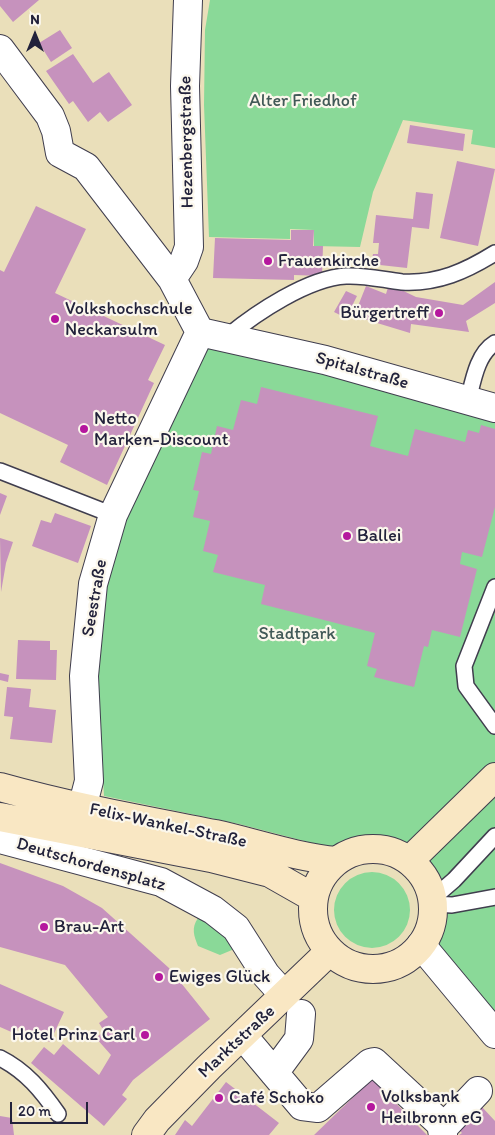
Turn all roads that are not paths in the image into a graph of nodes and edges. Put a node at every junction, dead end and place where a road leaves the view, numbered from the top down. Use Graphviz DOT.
graph roads {
  1 [pos="188,0"];
  2 [pos="0,49"];
  3 [pos="495,253"];
  4 [pos="172,279"];
  5 [pos="200,332"];
  6 [pos="228,336"];
  7 [pos="495,343"];
  8 [pos="468,401"];
  9 [pos="495,408"];
  10 [pos="0,471"];
  11 [pos="114,515"];
  12 [pos="495,587"];
  13 [pos="495,726"];
  14 [pos="495,777"];
  15 [pos="0,787"];
  16 [pos="82,808"];
  17 [pos="3,825"];
  18 [pos="495,836"];
  19 [pos="337,861"];
  20 [pos="409,861"];
  21 [pos="495,897"];
  22 [pos="314,898"];
  23 [pos="433,901"];
  24 [pos="421,946"];
  25 [pos="330,951"];
  26 [pos="293,1005"];
  27 [pos="495,1034"];
  28 [pos="243,1036"];
  29 [pos="0,1058"];
  30 [pos="274,1073"];
  31 [pos="478,1092"];
  32 [pos="58,1114"];
  33 [pos="443,1132"];
  34 [pos="146,1135"];
  1 -- 4 [label="street, Hezenbergstraße"];
  2 -- 4 [label="street"];
  3 -- 6 [label="lane"];
  4 -- 5 [label="street"];
  5 -- 6 [label="street, Spitalstraße"];
  5 -- 11 [label="street, Seestraße"];
  6 -- 8 [label="street, Spitalstraße"];
  7 -- 8 [label="lane"];
  8 -- 9 [label="street, Spitalstraße"];
  10 -- 11 [label="lane"];
  11 -- 16 [label="street, Seestraße"];
  12 -- 13 [label="lane"];
  14 -- 20 [label="main road"];
  15 -- 16 [label="main road, Felix-Wankel-Straße"];
  16 -- 17 [label="street"];
  16 -- 19 [label="main road, Felix-Wankel-Straße"];
  17 -- 22 [label="main road, Felix-Wankel-Straße"];
  17 -- 26 [label="street, Deutschordensplatz"];
  18 -- 23 [label="lane"];
  19 -- 20 [label="main road"];
  19 -- 22 [label="main road"];
  20 -- 23 [label="main road"];
  21 -- 23 [label="lane"];
  22 -- 25 [label="main road"];
  23 -- 24 [label="main road"];
  24 -- 25 [label="main road"];
  24 -- 27 [label="street"];
  25 -- 26 [label="main road, Marktstraße"];
  26 -- 28 [label="main road, Marktstraße"];
  26 -- 30 [label="street"];
  28 -- 30 [label="street"];
  28 -- 34 [label="main road, Marktstraße"];
  29 -- 32 [label="lane"];
  30 -- 33 [label="street"];
  31 -- 33 [label="street"];
}
